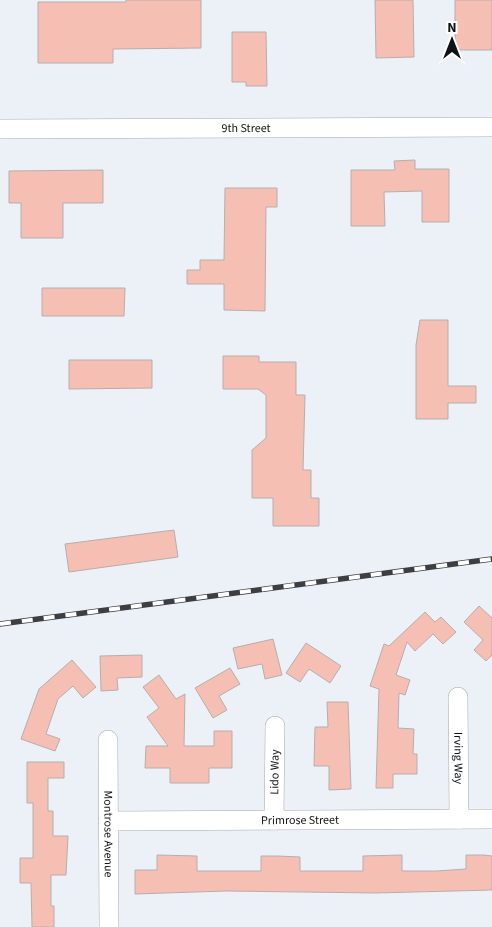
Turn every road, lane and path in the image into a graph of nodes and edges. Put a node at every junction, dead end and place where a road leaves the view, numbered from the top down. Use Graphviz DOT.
graph roads {
  1 [pos="492,127"];
  2 [pos="0,129"];
  3 [pos="458,697"];
  4 [pos="275,726"];
  5 [pos="108,740"];
  6 [pos="459,819"];
  7 [pos="492,819"];
  8 [pos="108,820"];
  9 [pos="274,820"];
  10 [pos="109,927"];
  1 -- 2 [label="street, 9th Street"];
  3 -- 6 [label="street, Irving Way"];
  4 -- 9 [label="street, Lido Way"];
  5 -- 8 [label="street, Montrose Avenue"];
  6 -- 7 [label="street, Primrose Street"];
  6 -- 9 [label="street, Primrose Street"];
  8 -- 9 [label="street, Primrose Street"];
  8 -- 10 [label="street, Montrose Avenue"];
}
